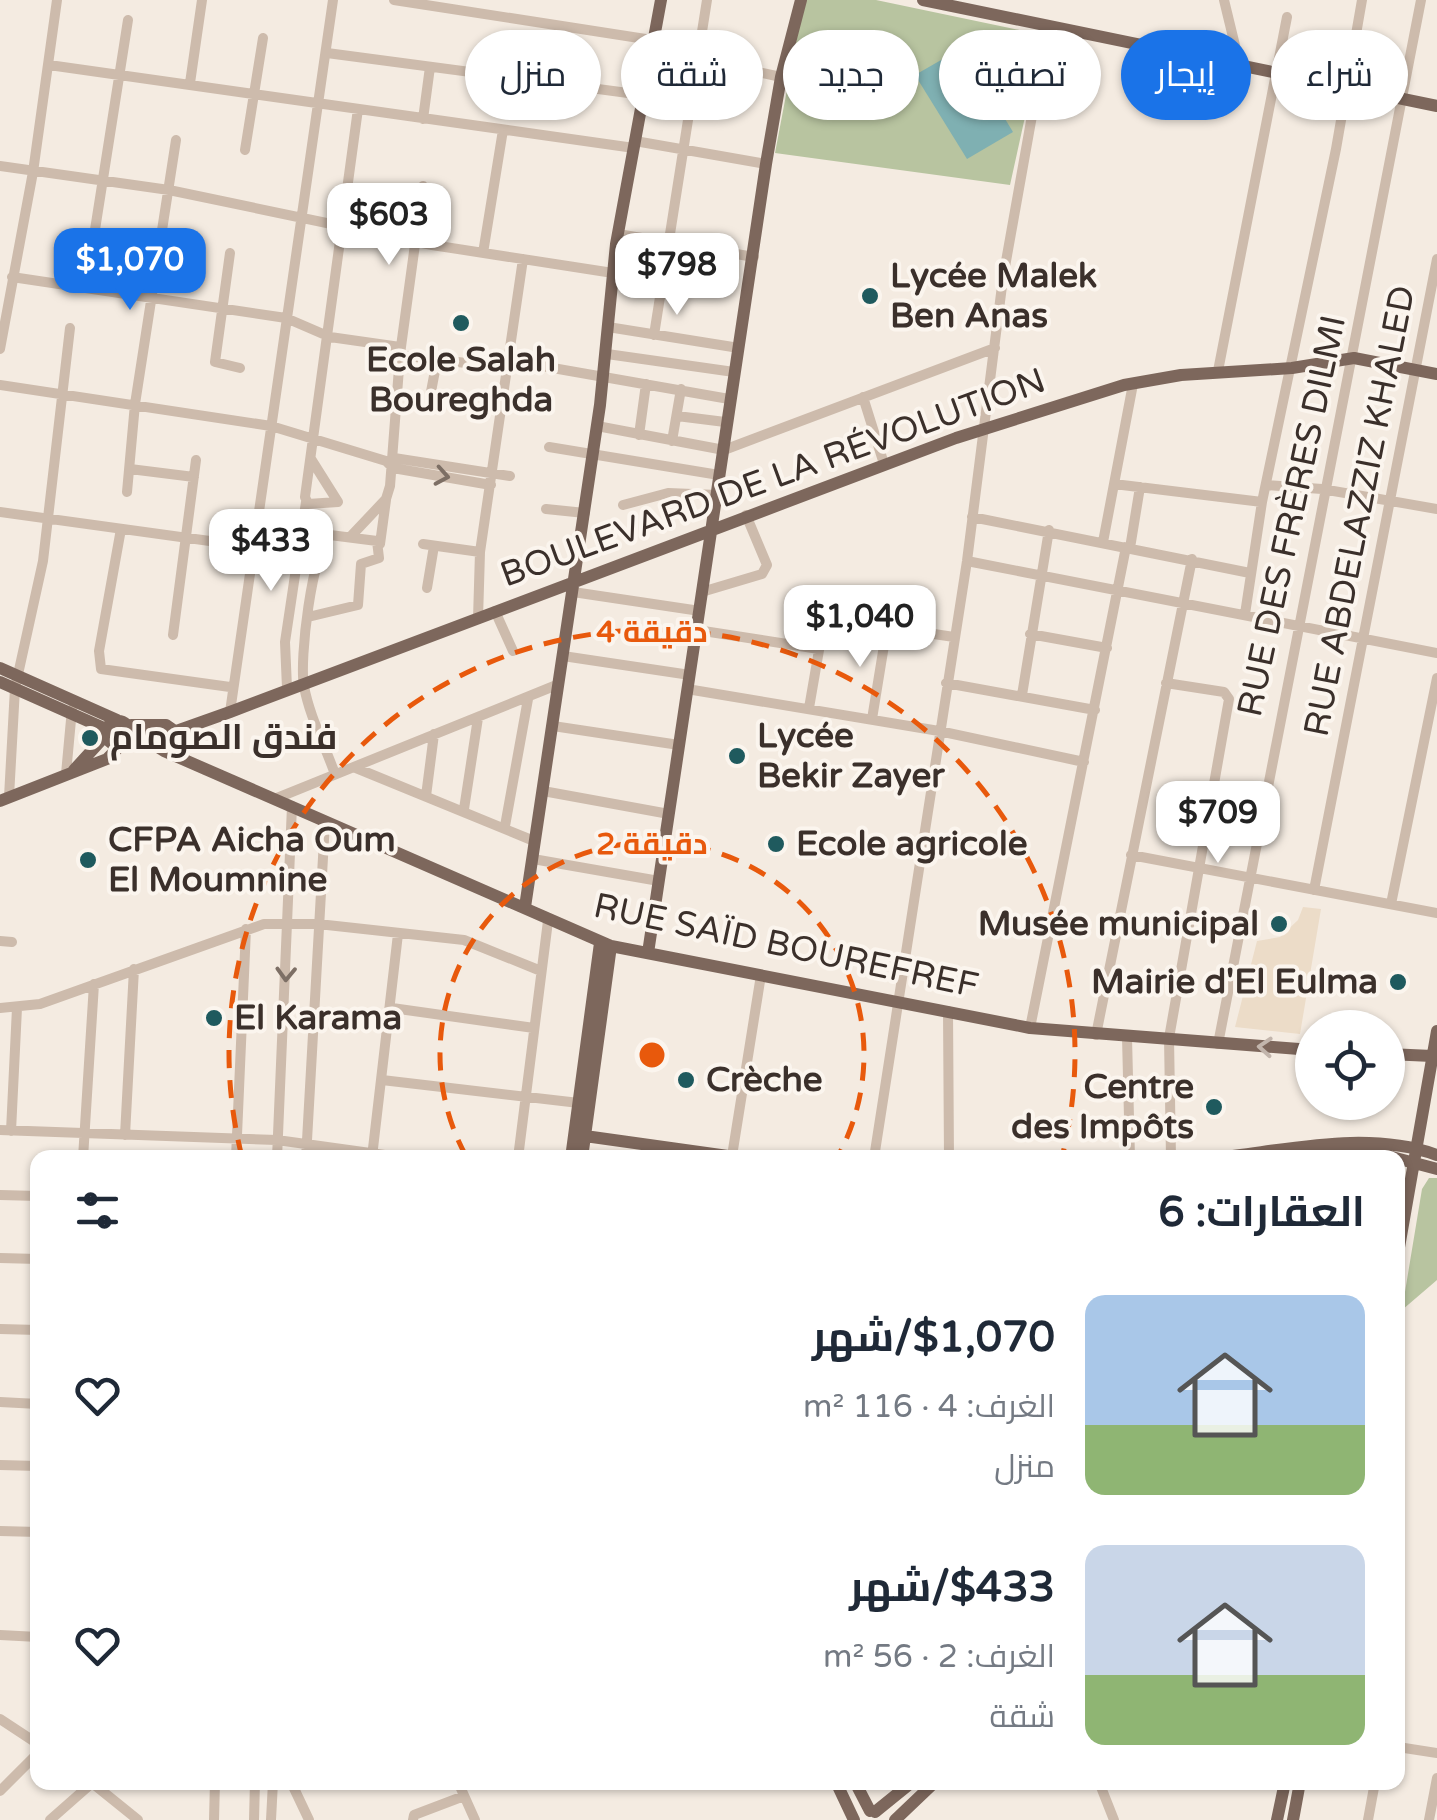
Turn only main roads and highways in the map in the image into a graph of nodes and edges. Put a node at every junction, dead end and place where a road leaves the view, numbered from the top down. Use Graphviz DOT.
graph roads {
  1 [pos="661,0"];
  2 [pos="801,0"];
  3 [pos="923,0"];
  4 [pos="1437,106"];
  5 [pos="1437,374"];
  6 [pos="713,531"];
  7 [pos="573,587"];
  8 [pos="0,668"];
  9 [pos="0,682"];
  10 [pos="18,682"];
  11 [pos="124,726"];
  12 [pos="176,732"];
  13 [pos="148,741"];
  14 [pos="124,743"];
  15 [pos="69,773"];
  16 [pos="5,799"];
  17 [pos="525,907"];
  18 [pos="606,944"];
  19 [pos="648,953"];
  20 [pos="1436,1037"];
  21 [pos="1295,1049"];
  22 [pos="1405,1055"];
  23 [pos="1432,1056"];
  24 [pos="585,1136"];
  25 [pos="572,1150"];
  26 [pos="583,1150"];
  27 [pos="645,1150"];
  28 [pos="1289,1150"];
  29 [pos="1397,1150"];
  30 [pos="1405,1152"];
  31 [pos="1405,1153"];
  32 [pos="1414,1154"];
  33 [pos="1437,1155"];
  34 [pos="1437,1169"];
  35 [pos="1405,1210"];
  36 [pos="840,1790"];
  37 [pos="860,1790"];
  38 [pos="904,1790"];
  39 [pos="927,1790"];
  40 [pos="1283,1790"];
  41 [pos="1299,1790"];
  42 [pos="877,1815"];
  43 [pos="855,1820"];
  44 [pos="895,1820"];
  45 [pos="1277,1820"];
  46 [pos="1293,1820"];
  1 -- 7 [label="main road"];
  2 -- 6 [label="main road"];
  3 -- 4 [label="main road"];
  5 -- 6 [label="main road, BOULEVARD DE LA RÉVOLUTION"];
  6 -- 7 [label="main road, BOULEVARD DE LA RÉVOLUTION"];
  6 -- 19 [label="main road"];
  7 -- 12 [label="main road, BOULEVARD DE LA RÉVOLUTION"];
  7 -- 17 [label="main road"];
  8 -- 10 [label="main road"];
  9 -- 10 [label="main road"];
  10 -- 11 [label="main road"];
  11 -- 12 [label="main road"];
  11 -- 13 [label="main road"];
  11 -- 14 [label="main road"];
  11 -- 14 [label="main road"];
  11 -- 15 [label="main road"];
  12 -- 13 [label="main road, BOULEVARD DE LA RÉVOLUTION"];
  13 -- 14 [label="main road, BOULEVARD DE LA RÉVOLUTION"];
  13 -- 17 [label="main road, RUE SAÏD BOUREFREF"];
  14 -- 15 [label="main road"];
  15 -- 16 [label="main road"];
  17 -- 18 [label="main road, RUE SAÏD BOUREFREF"];
  18 -- 19 [label="main road, RUE SAÏD BOUREFREF"];
  18 -- 24 [label="main road"];
  18 -- 25 [label="main road"];
  21 -- 19 [label="main road, RUE SAÏD BOUREFREF, one-way"];
  20 -- 23 [label="main road"];
  22 -- 23 [label="main road"];
  23 -- 32 [label="main road"];
  24 -- 26 [label="main road"];
  24 -- 27 [label="main road"];
  28 -- 29 [label="main road"];
  30 -- 32 [label="main road"];
  31 -- 32 [label="main road"];
  32 -- 33 [label="main road"];
  32 -- 34 [label="main road"];
  32 -- 35 [label="main road"];
  36 -- 43 [label="main road"];
  37 -- 42 [label="main road"];
  38 -- 42 [label="main road"];
  39 -- 44 [label="main road"];
  40 -- 45 [label="main road"];
  41 -- 46 [label="main road"];
  42 -- 43 [label="main road"];
}
